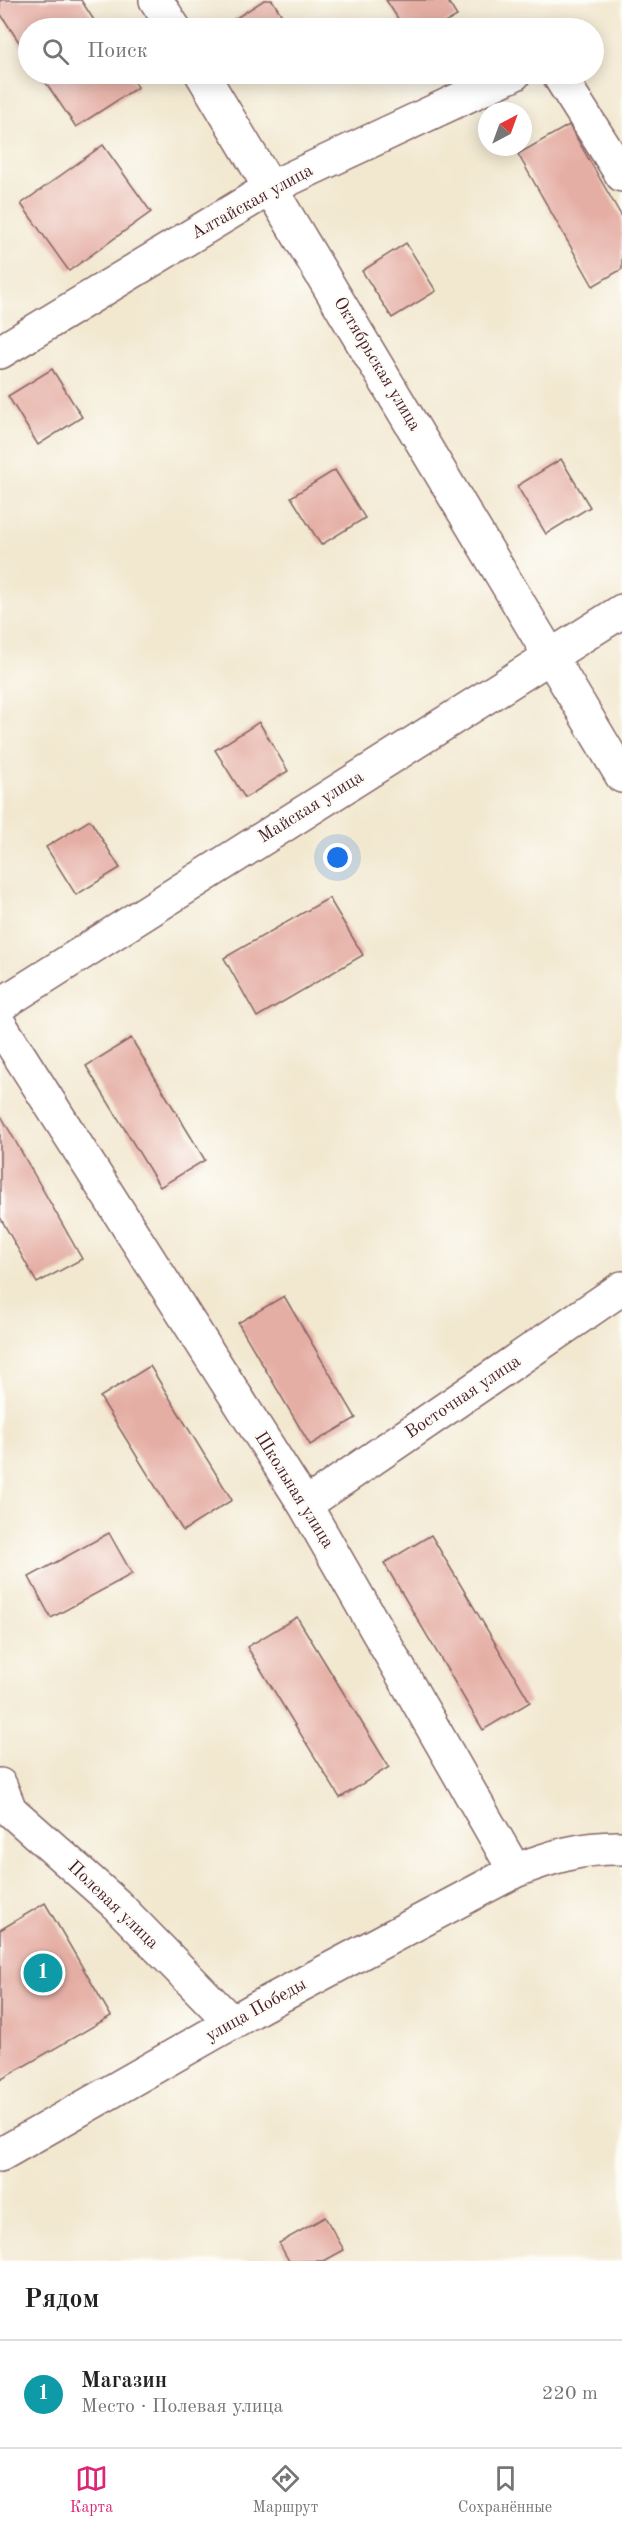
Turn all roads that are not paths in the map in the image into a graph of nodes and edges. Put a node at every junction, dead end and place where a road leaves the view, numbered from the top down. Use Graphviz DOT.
graph roads {
  1 [pos="156,0"];
  2 [pos="168,18"];
  3 [pos="208,84"];
  4 [pos="493,84"];
  5 [pos="564,84"];
  6 [pos="622,175"];
  7 [pos="272,187"];
  8 [pos="0,352"];
  9 [pos="622,611"];
  10 [pos="551,655"];
  11 [pos="622,776"];
  12 [pos="0,1005"];
  13 [pos="0,1025"];
  14 [pos="622,1288"];
  15 [pos="305,1505"];
  16 [pos="0,1785"];
  17 [pos="622,1848"];
  18 [pos="515,1871"];
  19 [pos="232,2023"];
  20 [pos="0,2155"];
  1 -- 2 [label="street"];
  3 -- 7 [label="street, Октябрьская улица"];
  4 -- 7 [label="street, Алтайская улица"];
  5 -- 6 [label="street"];
  7 -- 8 [label="street, Алтайская улица"];
  7 -- 10 [label="street, Октябрьская улица"];
  9 -- 10 [label="street, Майская улица"];
  10 -- 11 [label="street"];
  10 -- 12 [label="street, Майская улица"];
  13 -- 15 [label="street, Школьная улица"];
  14 -- 15 [label="street, Восточная улица"];
  15 -- 18 [label="street, Школьная улица"];
  16 -- 19 [label="street, Полевая улица"];
  17 -- 18 [label="street"];
  18 -- 19 [label="street, улица Победы"];
  19 -- 20 [label="street, улица Победы"];
}
